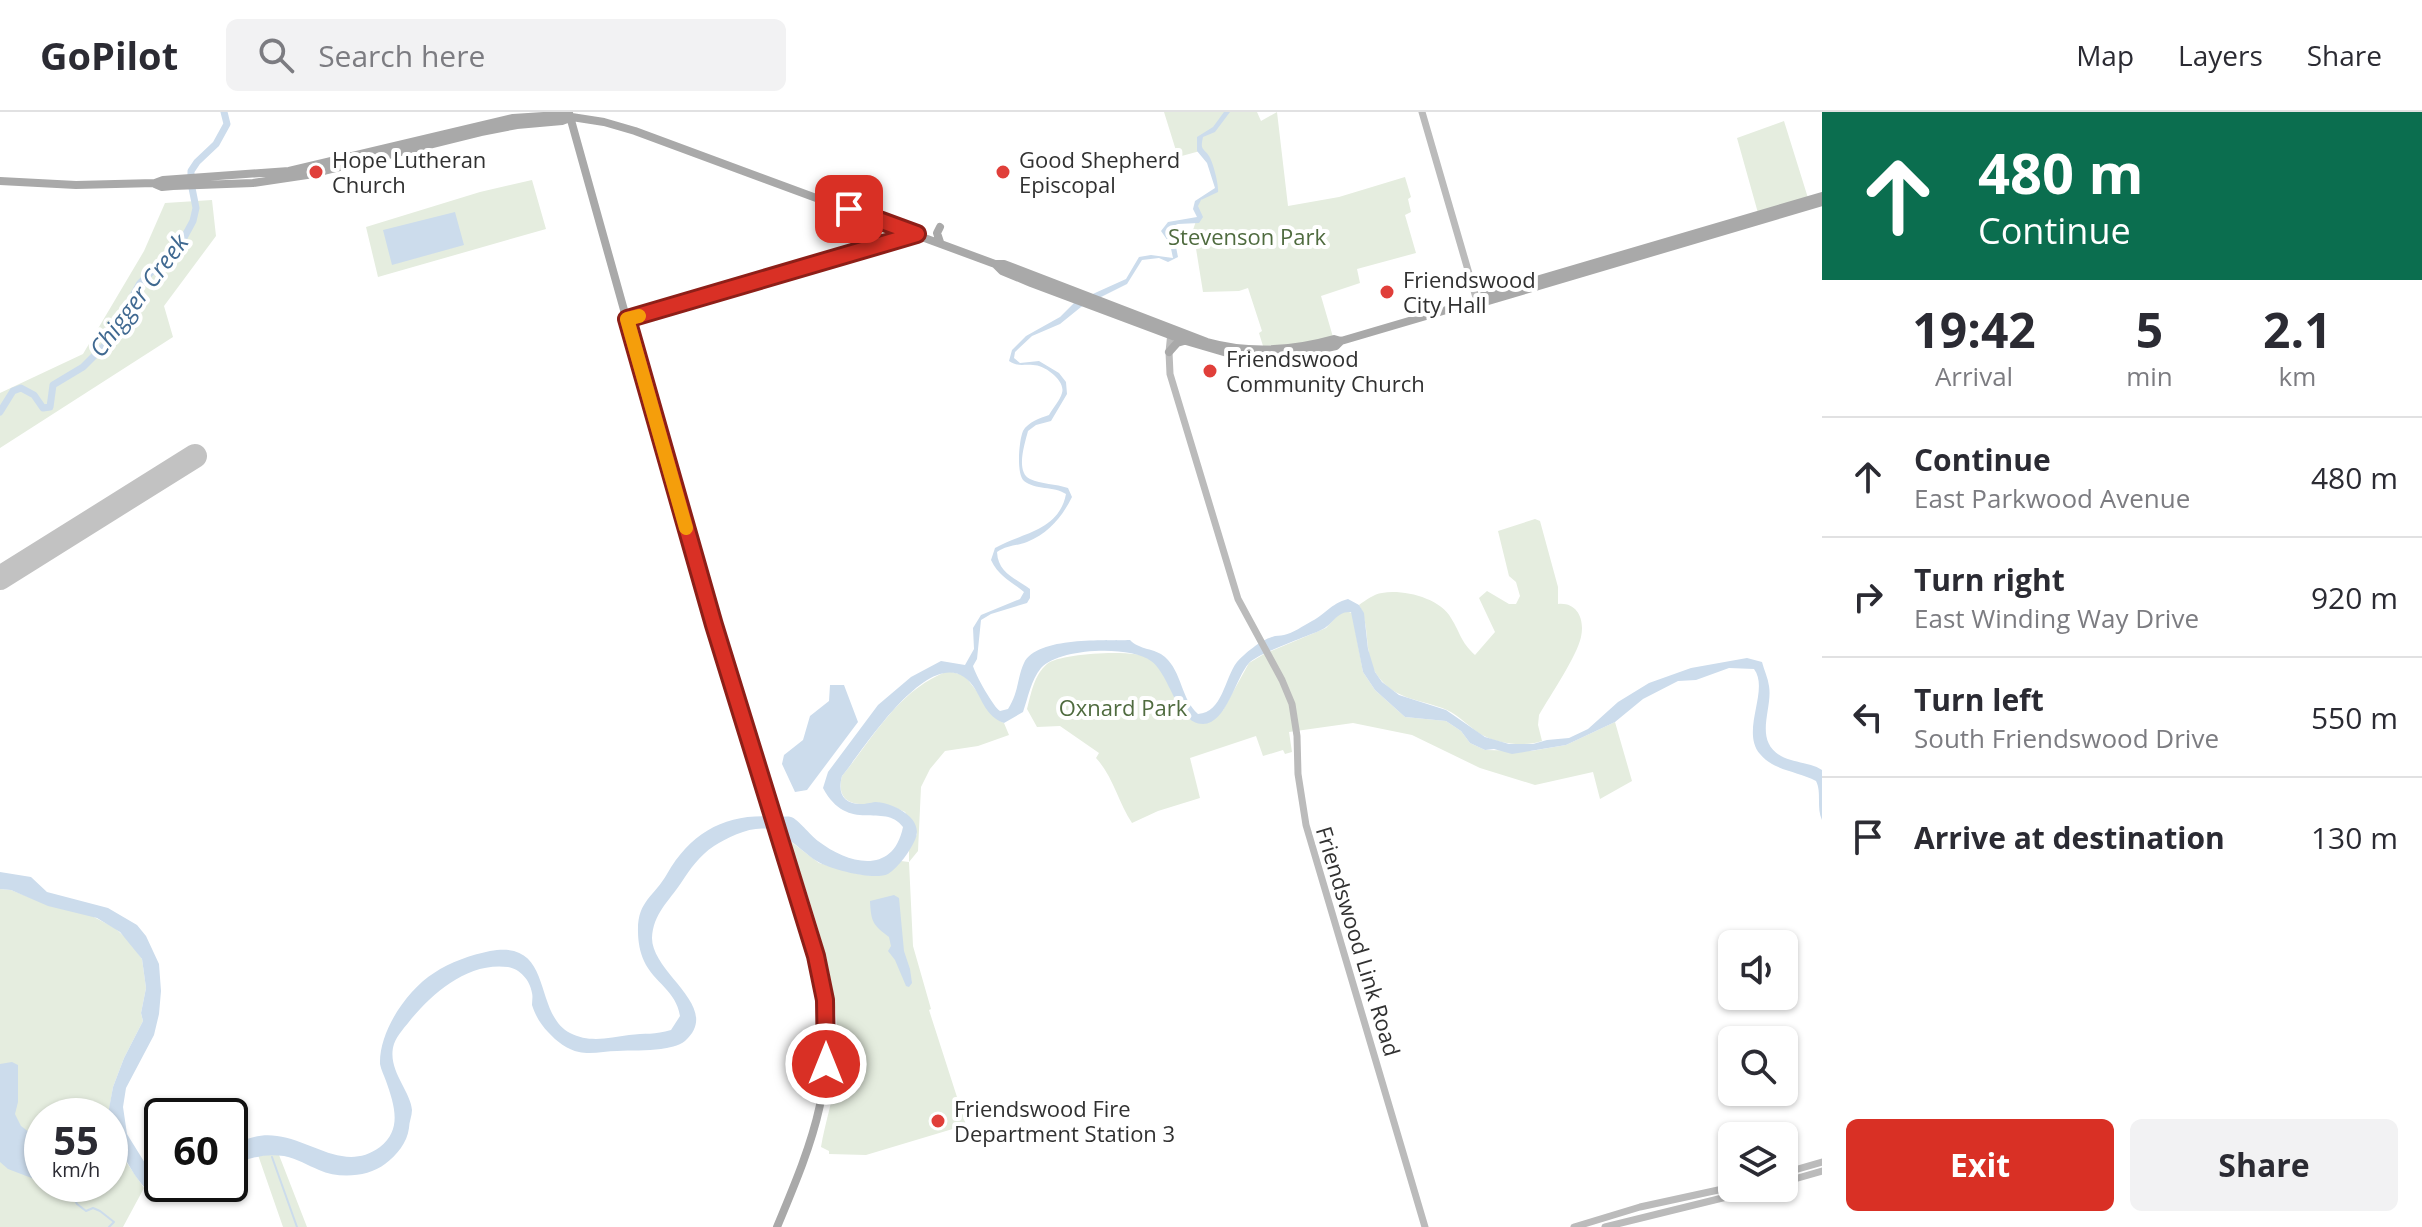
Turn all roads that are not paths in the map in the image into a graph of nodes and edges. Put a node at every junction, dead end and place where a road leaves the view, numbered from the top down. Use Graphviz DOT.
graph roads {
  1 [pos="1422,112"];
  2 [pos="569,115"];
  3 [pos="0,181"];
  4 [pos="1822,196"];
  5 [pos="1822,202"];
  6 [pos="1745,222"];
  7 [pos="895,226"];
  8 [pos="940,227"];
  9 [pos="917,234"];
  10 [pos="893,240"];
  11 [pos="940,242"];
  12 [pos="1477,301"];
  13 [pos="627,319"];
  14 [pos="1171,332"];
  15 [pos="1186,341"];
  16 [pos="1341,341"];
  17 [pos="1169,352"];
  18 [pos="1822,1162"];
  19 [pos="1798,1169"];
  20 [pos="1822,1171"];
  21 [pos="1798,1178"];
  22 [pos="1718,1190"];
  23 [pos="1718,1199"];
  24 [pos="777,1227"];
  25 [pos="1425,1227"];
  26 [pos="1574,1227"];
  27 [pos="1605,1227"];
  1 -- 12 [label="main road"];
  2 -- 3 [label="main road"];
  2 -- 7 [label="main road"];
  2 -- 13 [label="main road"];
  4 -- 6 [label="main road"];
  5 -- 6 [label="main road"];
  6 -- 12 [label="main road"];
  7 -- 9 [label="main road"];
  7 -- 10 [label="main road"];
  8 -- 11 [label="main road"];
  9 -- 10 [label="main road"];
  9 -- 11 [label="main road"];
  10 -- 13 [label="main road"];
  11 -- 14 [label="main road"];
  12 -- 16 [label="main road"];
  13 -- 24 [label="main road"];
  14 -- 15 [label="main road"];
  14 -- 16 [label="main road"];
  14 -- 17 [label="main road, Friendswood Link Road"];
  15 -- 16 [label="main road"];
  15 -- 17 [label="main road"];
  17 -- 25 [label="main road, Friendswood Link Road"];
  18 -- 19 [label="main road"];
  20 -- 21 [label="main road"];
  22 -- 26 [label="main road"];
  23 -- 27 [label="main road"];
}
